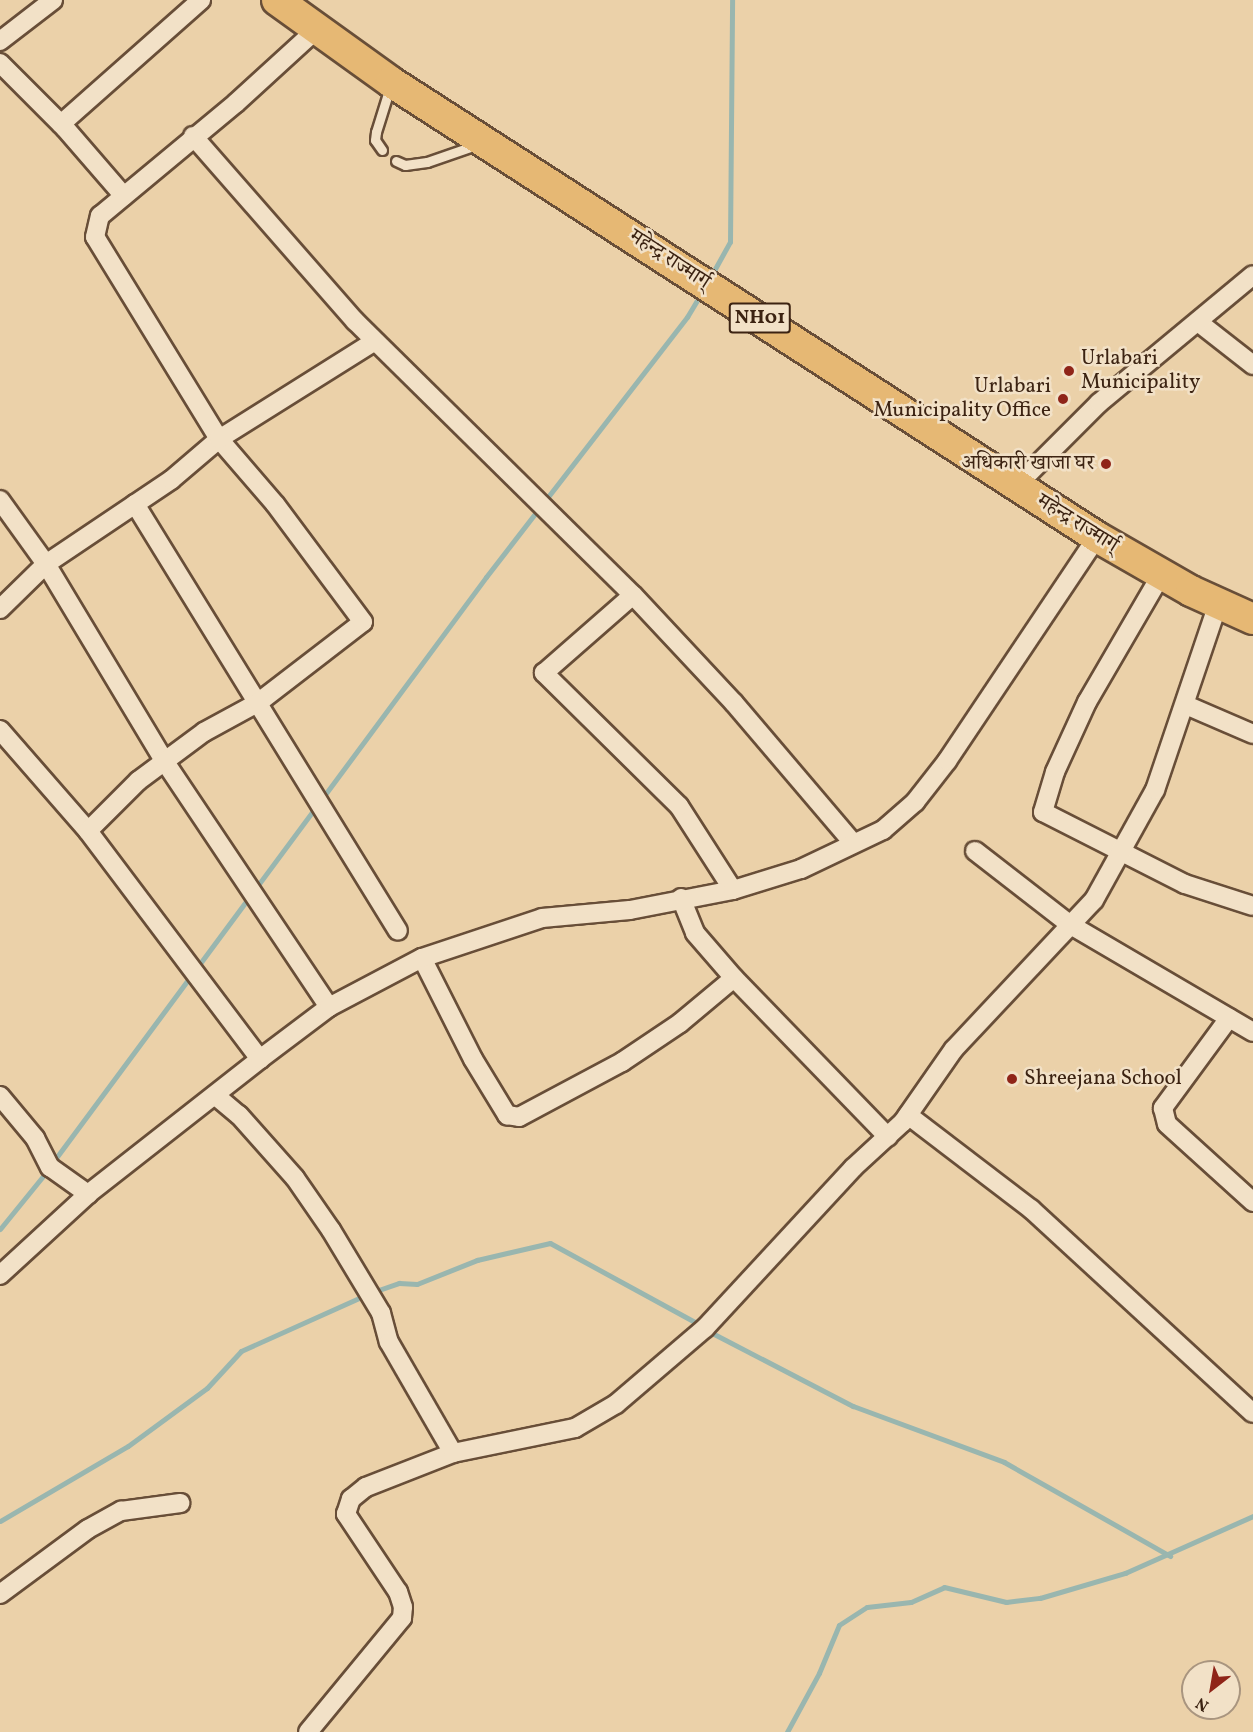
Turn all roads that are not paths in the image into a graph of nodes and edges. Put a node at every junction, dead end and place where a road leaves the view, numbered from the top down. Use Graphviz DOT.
graph roads {
  1 [pos="53,0"];
  2 [pos="201,0"];
  3 [pos="277,0"];
  4 [pos="316,30"];
  5 [pos="0,41"];
  6 [pos="0,63"];
  7 [pos="392,82"];
  8 [pos="61,124"];
  9 [pos="193,136"];
  10 [pos="488,141"];
  11 [pos="382,150"];
  12 [pos="396,161"];
  13 [pos="124,196"];
  14 [pos="1253,275"];
  15 [pos="1198,322"];
  16 [pos="375,341"];
  17 [pos="1253,364"];
  18 [pos="219,439"];
  19 [pos="1017,485"];
  20 [pos="0,500"];
  21 [pos="135,504"];
  22 [pos="1097,537"];
  23 [pos="46,564"];
  24 [pos="1161,575"];
  25 [pos="633,595"];
  26 [pos="1218,604"];
  27 [pos="0,609"];
  28 [pos="1252,617"];
  29 [pos="259,702"];
  30 [pos="1186,705"];
  31 [pos="0,730"];
  32 [pos="1253,734"];
  33 [pos="165,762"];
  34 [pos="88,831"];
  35 [pos="853,843"];
  36 [pos="975,851"];
  37 [pos="1120,853"];
  38 [pos="733,890"];
  39 [pos="681,898"];
  40 [pos="1253,906"];
  41 [pos="1068,924"];
  42 [pos="398,931"];
  43 [pos="422,957"];
  44 [pos="734,978"];
  45 [pos="329,1007"];
  46 [pos="1229,1018"];
  47 [pos="1253,1032"];
  48 [pos="260,1059"];
  49 [pos="0,1096"];
  50 [pos="216,1096"];
  51 [pos="908,1115"];
  52 [pos="888,1137"];
  53 [pos="88,1194"];
  54 [pos="1253,1202"];
  55 [pos="0,1275"];
  56 [pos="1253,1413"];
  57 [pos="453,1453"];
  58 [pos="180,1503"];
  59 [pos="0,1594"];
  60 [pos="308,1732"];
  1 -- 5 [label="street"];
  2 -- 8 [label="street"];
  3 -- 4 [label="highway, महेन्द्र राज्मार्ग् / NH01"];
  4 -- 7 [label="highway, महेन्द्र राज्मार्ग् / NH01"];
  4 -- 9 [label="street"];
  6 -- 8 [label="street"];
  7 -- 10 [label="highway, महेन्द्र राज्मार्ग् / NH01"];
  7 -- 11 [label="lane"];
  8 -- 13 [label="street"];
  9 -- 13 [label="street"];
  9 -- 16 [label="street"];
  10 -- 12 [label="lane"];
  10 -- 19 [label="highway, महेन्द्र राज्मार्ग् / NH01"];
  13 -- 18 [label="street"];
  14 -- 15 [label="street"];
  15 -- 17 [label="street"];
  15 -- 19 [label="street"];
  16 -- 18 [label="street"];
  16 -- 25 [label="street"];
  18 -- 21 [label="street"];
  18 -- 29 [label="street"];
  19 -- 22 [label="highway, महेन्द्र राज्मार्ग् / NH01"];
  20 -- 23 [label="street"];
  21 -- 23 [label="street"];
  21 -- 29 [label="street"];
  22 -- 24 [label="highway, महेन्द्र राज्मार्ग् / NH01"];
  22 -- 35 [label="street"];
  23 -- 27 [label="street"];
  23 -- 33 [label="street"];
  24 -- 26 [label="highway, महेन्द्र राज्मार्ग् / NH01"];
  24 -- 37 [label="street"];
  25 -- 35 [label="street"];
  25 -- 38 [label="street"];
  26 -- 28 [label="highway, महेन्द्र राज्मार्ग् / NH01"];
  26 -- 30 [label="street"];
  29 -- 33 [label="street"];
  29 -- 42 [label="street"];
  30 -- 32 [label="street"];
  30 -- 37 [label="street"];
  31 -- 34 [label="street"];
  33 -- 34 [label="street"];
  33 -- 45 [label="street"];
  34 -- 48 [label="street"];
  35 -- 38 [label="street"];
  36 -- 41 [label="street"];
  37 -- 40 [label="street"];
  37 -- 41 [label="street"];
  38 -- 39 [label="street"];
  39 -- 43 [label="street"];
  39 -- 44 [label="street"];
  41 -- 46 [label="street"];
  41 -- 51 [label="street"];
  43 -- 44 [label="street"];
  43 -- 45 [label="street"];
  44 -- 52 [label="street"];
  45 -- 48 [label="street"];
  46 -- 47 [label="street"];
  46 -- 54 [label="street"];
  48 -- 50 [label="street"];
  49 -- 53 [label="street"];
  50 -- 53 [label="street"];
  50 -- 57 [label="street"];
  51 -- 52 [label="street"];
  51 -- 56 [label="street"];
  52 -- 57 [label="street"];
  53 -- 55 [label="street"];
  57 -- 60 [label="street"];
  58 -- 59 [label="street"];
}
